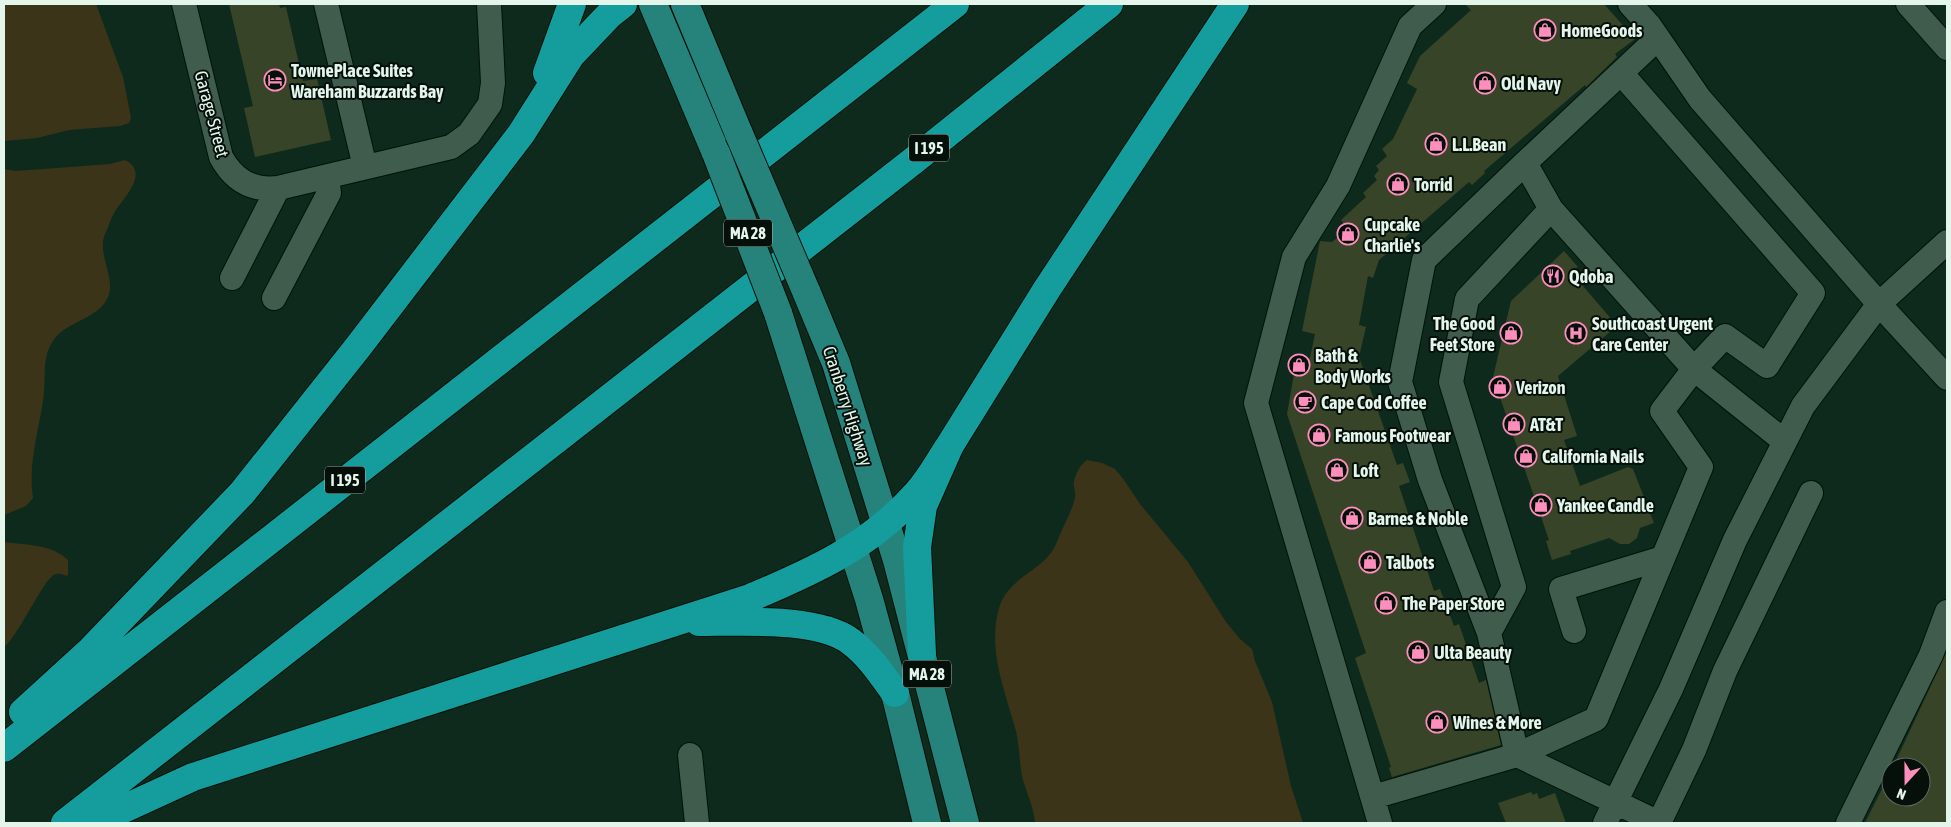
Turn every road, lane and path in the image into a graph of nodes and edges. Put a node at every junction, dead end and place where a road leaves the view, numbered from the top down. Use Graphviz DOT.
graph roads {
  1 [pos="184,4"];
  2 [pos="326,4"];
  3 [pos="489,4"];
  4 [pos="572,4"];
  5 [pos="623,4"];
  6 [pos="653,4"];
  7 [pos="685,4"];
  8 [pos="955,4"];
  9 [pos="1109,4"];
  10 [pos="1235,4"];
  11 [pos="1434,4"];
  12 [pos="1630,4"];
  13 [pos="1908,4"];
  14 [pos="1658,38"];
  15 [pos="1947,48"];
  16 [pos="1621,73"];
  17 [pos="521,134"];
  18 [pos="1525,162"];
  19 [pos="364,167"];
  20 [pos="327,177"];
  21 [pos="278,188"];
  22 [pos="1551,209"];
  23 [pos="1947,242"];
  24 [pos="232,278"];
  25 [pos="274,298"];
  26 [pos="1879,304"];
  27 [pos="1694,369"];
  28 [pos="1947,378"];
  29 [pos="1784,441"];
  30 [pos="950,445"];
  31 [pos="1811,494"];
  32 [pos="886,525"];
  33 [pos="853,549"];
  34 [pos="1664,558"];
  35 [pos="1947,612"];
  36 [pos="678,622"];
  37 [pos="1574,631"];
  38 [pos="1489,633"];
  39 [pos="922,654"];
  40 [pos="895,693"];
  41 [pos="4,729"];
  42 [pos="4,748"];
  43 [pos="690,755"];
  44 [pos="1517,755"];
  45 [pos="1373,798"];
  46 [pos="1616,802"];
  47 [pos="65,823"];
  48 [pos="93,823"];
  49 [pos="697,823"];
  50 [pos="927,823"];
  51 [pos="965,823"];
  52 [pos="1380,823"];
  53 [pos="1604,823"];
  54 [pos="1659,823"];
  55 [pos="1848,823"];
  1 -- 21 [label="street, Garage Street"];
  2 -- 19 [label="street"];
  3 -- 19 [label="street, Garage Street"];
  4 -- 17 [label="highway"];
  5 -- 17 [label="highway"];
  6 -- 33 [label="main road, MA 28, bridge"];
  7 -- 32 [label="main road, Cranberry Highway / MA 28, bridge"];
  8 -- 42 [label="highway, I 195"];
  9 -- 47 [label="highway, I 195"];
  10 -- 30 [label="highway"];
  11 -- 45 [label="street"];
  12 -- 14 [label="street"];
  13 -- 15 [label="street"];
  14 -- 16 [label="street"];
  14 -- 26 [label="street"];
  16 -- 18 [label="street"];
  16 -- 27 [label="street"];
  17 -- 41 [label="highway"];
  18 -- 22 [label="street"];
  18 -- 38 [label="street"];
  19 -- 20 [label="street, Garage Street"];
  20 -- 21 [label="street, Garage Street"];
  20 -- 25 [label="street"];
  21 -- 24 [label="street"];
  22 -- 27 [label="street"];
  22 -- 38 [label="street"];
  23 -- 26 [label="street"];
  26 -- 28 [label="street"];
  26 -- 29 [label="street"];
  27 -- 29 [label="street"];
  27 -- 34 [label="street"];
  29 -- 46 [label="street"];
  30 -- 32 [label="highway"];
  30 -- 39 [label="highway"];
  31 -- 54 [label="street"];
  32 -- 33 [label="highway"];
  32 -- 39 [label="main road, Cranberry Highway / MA 28"];
  33 -- 36 [label="highway"];
  33 -- 40 [label="main road, MA 28"];
  34 -- 37 [label="street"];
  34 -- 44 [label="street"];
  35 -- 55 [label="street"];
  36 -- 40 [label="highway"];
  36 -- 48 [label="highway"];
  38 -- 44 [label="street"];
  39 -- 51 [label="main road, Cranberry Highway / MA 28"];
  40 -- 50 [label="main road, MA 28"];
  43 -- 49 [label="street"];
  44 -- 45 [label="street"];
  44 -- 46 [label="street"];
  45 -- 52 [label="street"];
  46 -- 53 [label="street"];
  46 -- 54 [label="street"];
}
